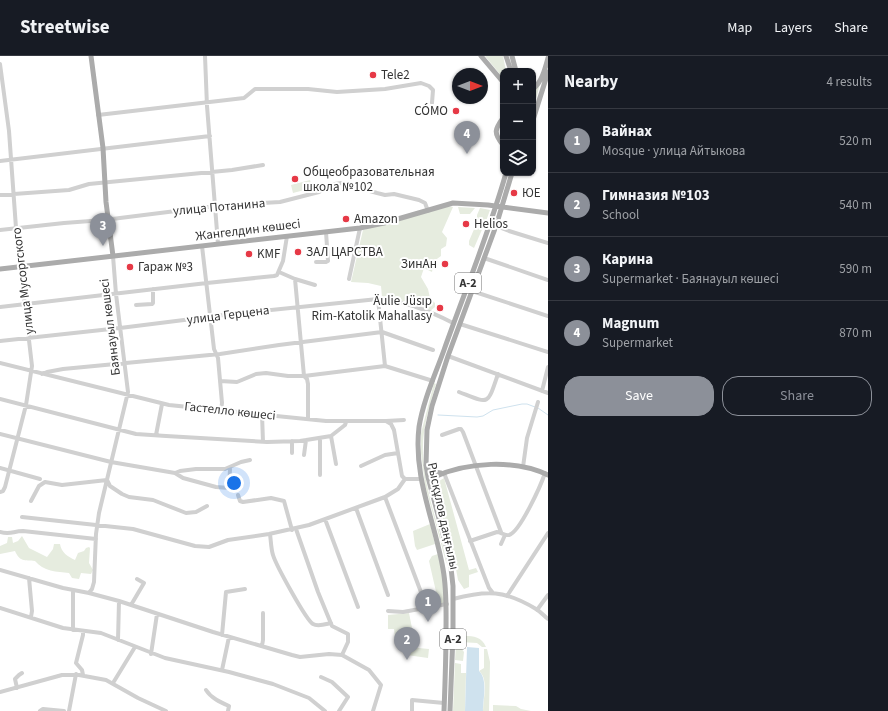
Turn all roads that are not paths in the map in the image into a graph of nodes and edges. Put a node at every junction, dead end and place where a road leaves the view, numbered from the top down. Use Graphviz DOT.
graph roads {
  1 [pos="91,56"];
  2 [pos="205,56"];
  3 [pos="481,56"];
  4 [pos="506,56"];
  5 [pos="512,56"];
  6 [pos="548,58"];
  7 [pos="0,64"];
  8 [pos="510,68"];
  9 [pos="515,68"];
  10 [pos="1,72"];
  11 [pos="548,72"];
  12 [pos="500,78"];
  13 [pos="536,87"];
  14 [pos="207,102"];
  15 [pos="432,102"];
  16 [pos="536,110"];
  17 [pos="98,115"];
  18 [pos="500,122"];
  19 [pos="497,128"];
  20 [pos="500,131"];
  21 [pos="210,136"];
  22 [pos="500,141"];
  23 [pos="103,148"];
  24 [pos="10,160"];
  25 [pos="0,161"];
  26 [pos="263,165"];
  27 [pos="212,172"];
  28 [pos="505,176"];
  29 [pos="511,176"];
  30 [pos="105,183"];
  31 [pos="14,194"];
  32 [pos="0,195"];
  33 [pos="215,206"];
  34 [pos="496,206"];
  35 [pos="502,207"];
  36 [pos="428,210"];
  37 [pos="548,213"];
  38 [pos="108,219"];
  39 [pos="496,226"];
  40 [pos="16,228"];
  41 [pos="360,228"];
  42 [pos="0,230"];
  43 [pos="326,232"];
  44 [pos="287,236"];
  45 [pos="548,243"];
  46 [pos="218,244"];
  47 [pos="202,246"];
  48 [pos="113,256"];
  49 [pos="484,258"];
  50 [pos="316,262"];
  51 [pos="476,263"];
  52 [pos="21,267"];
  53 [pos="0,269"];
  54 [pos="279,272"];
  55 [pos="295,279"];
  56 [pos="349,279"];
  57 [pos="548,280"];
  58 [pos="207,283"];
  59 [pos="315,285"];
  60 [pos="153,289"];
  61 [pos="472,291"];
  62 [pos="116,294"];
  63 [pos="378,299"];
  64 [pos="25,304"];
  65 [pos="136,305"];
  66 [pos="460,306"];
  67 [pos="0,307"];
  68 [pos="297,308"];
  69 [pos="548,316"];
  70 [pos="211,317"];
  71 [pos="453,322"];
  72 [pos="460,324"];
  73 [pos="120,328"];
  74 [pos="382,332"];
  75 [pos="456,333"];
  76 [pos="29,338"];
  77 [pos="0,341"];
  78 [pos="301,342"];
  79 [pos="446,344"];
  80 [pos="433,350"];
  81 [pos="548,352"];
  82 [pos="216,354"];
  83 [pos="448,356"];
  84 [pos="0,363"];
  85 [pos="125,364"];
  86 [pos="385,366"];
  87 [pos="445,366"];
  88 [pos="548,367"];
  89 [pos="32,372"];
  90 [pos="42,374"];
  91 [pos="498,374"];
  92 [pos="304,376"];
  93 [pos="220,381"];
  94 [pos="433,381"];
  95 [pos="542,391"];
  96 [pos="459,392"];
  97 [pos="548,393"];
  98 [pos="127,396"];
  99 [pos="0,399"];
  100 [pos="162,404"];
  101 [pos="26,405"];
  102 [pos="537,406"];
  103 [pos="221,410"];
  104 [pos="262,414"];
  105 [pos="308,420"];
  106 [pos="404,420"];
  107 [pos="386,421"];
  108 [pos="346,422"];
  109 [pos="119,429"];
  110 [pos="0,434"];
  111 [pos="442,435"];
  112 [pos="156,436"];
  113 [pos="331,436"];
  114 [pos="17,438"];
  115 [pos="320,438"];
  116 [pos="306,440"];
  117 [pos="292,441"];
  118 [pos="263,442"];
  119 [pos="292,453"];
  120 [pos="398,453"];
  121 [pos="304,455"];
  122 [pos="250,460"];
  123 [pos="112,462"];
  124 [pos="336,464"];
  125 [pos="426,465"];
  126 [pos="361,466"];
  127 [pos="476,466"];
  128 [pos="523,467"];
  129 [pos="0,468"];
  130 [pos="229,468"];
  131 [pos="9,470"];
  132 [pos="175,473"];
  133 [pos="444,473"];
  134 [pos="547,474"];
  135 [pos="320,475"];
  136 [pos="40,479"];
  137 [pos="405,479"];
  138 [pos="421,479"];
  139 [pos="107,480"];
  140 [pos="430,488"];
  141 [pos="0,492"];
  142 [pos="238,496"];
  143 [pos="385,497"];
  144 [pos="32,501"];
  145 [pos="207,506"];
  146 [pos="356,508"];
  147 [pos="22,517"];
  148 [pos="325,519"];
  149 [pos="98,526"];
  150 [pos="294,529"];
  151 [pos="0,532"];
  152 [pos="501,532"];
  153 [pos="548,533"];
  154 [pos="270,534"];
  155 [pos="505,535"];
  156 [pos="96,539"];
  157 [pos="470,541"];
  158 [pos="501,544"];
  159 [pos="451,568"];
  160 [pos="443,569"];
  161 [pos="0,570"];
  162 [pos="29,578"];
  163 [pos="137,579"];
  164 [pos="245,589"];
  165 [pos="73,590"];
  166 [pos="89,592"];
  167 [pos="493,593"];
  168 [pos="548,594"];
  169 [pos="388,595"];
  170 [pos="508,596"];
  171 [pos="453,599"];
  172 [pos="119,601"];
  173 [pos="447,604"];
  174 [pos="131,605"];
  175 [pos="358,607"];
  176 [pos="0,608"];
  177 [pos="427,608"];
  178 [pos="537,610"];
  179 [pos="388,611"];
  180 [pos="263,613"];
  181 [pos="158,614"];
  182 [pos="31,617"];
  183 [pos="548,619"];
  184 [pos="331,623"];
  185 [pos="73,630"];
  186 [pos="83,631"];
  187 [pos="446,633"];
  188 [pos="453,634"];
  189 [pos="222,635"];
  190 [pos="229,637"];
  191 [pos="118,640"];
  192 [pos="262,646"];
  193 [pos="135,647"];
  194 [pos="151,654"];
  195 [pos="342,655"];
  196 [pos="222,670"];
  197 [pos="22,673"];
  198 [pos="76,674"];
  199 [pos="83,675"];
  200 [pos="321,677"];
  201 [pos="445,681"];
  202 [pos="113,683"];
  203 [pos="17,688"];
  204 [pos="206,690"];
  205 [pos="0,691"];
  206 [pos="444,703"];
  207 [pos="450,710"];
  208 [pos="40,711"];
  209 [pos="64,711"];
  210 [pos="69,711"];
  211 [pos="166,711"];
  212 [pos="228,711"];
  213 [pos="324,711"];
  214 [pos="340,711"];
  215 [pos="373,711"];
  216 [pos="412,711"];
  217 [pos="444,711"];
  1 -- 17 [label="main road, Баянауыл көшесі"];
  2 -- 14 [label="street"];
  3 -- 12 [label="main road"];
  4 -- 8 [label="main road"];
  5 -- 9 [label="main road"];
  6 -- 13 [label="main road"];
  7 -- 10 [label="street, улица Мусоргского"];
  10 -- 24 [label="street, улица Мусоргского"];
  11 -- 16 [label="main road"];
  14 -- 15 [label="street"];
  14 -- 17 [label="street"];
  14 -- 21 [label="street"];
  17 -- 23 [label="main road, Баянауыл көшесі"];
  18 -- 19 [label="main road"];
  19 -- 20 [label="main road"];
  19 -- 22 [label="main road"];
  21 -- 23 [label="street"];
  21 -- 27 [label="street"];
  23 -- 24 [label="street"];
  23 -- 30 [label="main road, Баянауыл көшесі"];
  24 -- 25 [label="street"];
  24 -- 31 [label="street, улица Мусоргского"];
  26 -- 27 [label="street"];
  27 -- 30 [label="street"];
  27 -- 33 [label="street"];
  28 -- 34 [label="main road, Рысқұлов даңғылы"];
  29 -- 35 [label="main road, Рысқұлов даңғылы / A-2"];
  30 -- 31 [label="street"];
  30 -- 38 [label="main road, Баянауыл көшесі"];
  31 -- 32 [label="street"];
  31 -- 40 [label="street, улица Мусоргского"];
  33 -- 36 [label="street, улица Потанина"];
  33 -- 38 [label="street, улица Потанина"];
  33 -- 46 [label="street"];
  34 -- 35 [label="main road, Жангелдин көшесі"];
  34 -- 36 [label="main road, Жангелдин көшесі"];
  34 -- 51 [label="main road, Рысқұлов даңғылы / A-2"];
  35 -- 37 [label="main road, Жангелдин көшесі"];
  35 -- 39 [label="main road, Рысқұлов даңғылы / A-2"];
  36 -- 41 [label="main road, Жангелдин көшесі"];
  38 -- 40 [label="street, улица Потанина"];
  38 -- 48 [label="main road, Баянауыл көшесі"];
  39 -- 45 [label="street"];
  39 -- 49 [label="main road, Рысқұлов даңғылы / A-2"];
  40 -- 42 [label="street, улица Потанина"];
  40 -- 52 [label="street, улица Мусоргского"];
  41 -- 43 [label="main road, Жангелдин көшесі"];
  41 -- 56 [label="street"];
  43 -- 44 [label="main road, Жангелдин көшесі"];
  43 -- 50 [label="street"];
  44 -- 46 [label="main road, Жангелдин көшесі"];
  44 -- 54 [label="street"];
  46 -- 47 [label="main road, Жангелдин көшесі"];
  47 -- 48 [label="main road, Жангелдин көшесі"];
  47 -- 58 [label="street"];
  48 -- 52 [label="main road, Жангелдин көшесі"];
  48 -- 62 [label="street, Баянауыл көшесі"];
  49 -- 57 [label="street"];
  49 -- 61 [label="main road, Рысқұлов даңғылы / A-2"];
  51 -- 61 [label="main road"];
  51 -- 66 [label="main road, Рысқұлов даңғылы / A-2"];
  52 -- 53 [label="main road, Жангелдин көшесі"];
  52 -- 64 [label="street, улица Мусоргского"];
  54 -- 55 [label="street"];
  54 -- 58 [label="street"];
  55 -- 59 [label="street"];
  55 -- 68 [label="street"];
  58 -- 60 [label="street"];
  58 -- 70 [label="street"];
  60 -- 62 [label="street"];
  60 -- 65 [label="street"];
  61 -- 69 [label="street"];
  61 -- 72 [label="main road, Рысқұлов даңғылы / A-2"];
  62 -- 64 [label="street"];
  62 -- 73 [label="street, Баянауыл көшесі"];
  63 -- 68 [label="street, улица Герцена"];
  63 -- 71 [label="street, улица Герцена"];
  63 -- 74 [label="street"];
  64 -- 67 [label="street"];
  64 -- 76 [label="street, улица Мусоргского"];
  66 -- 71 [label="main road, Рысқұлов даңғылы / A-2"];
  66 -- 75 [label="main road"];
  68 -- 70 [label="street, улица Герцена"];
  68 -- 78 [label="street"];
  70 -- 73 [label="street, улица Герцена"];
  70 -- 82 [label="street"];
  71 -- 79 [label="main road, Рысқұлов даңғылы / A-2"];
  72 -- 75 [label="main road, Рысқұлов даңғылы / A-2"];
  72 -- 81 [label="street"];
  73 -- 76 [label="street, улица Герцена"];
  73 -- 85 [label="street, Баянауыл көшесі"];
  74 -- 78 [label="street"];
  74 -- 80 [label="street"];
  74 -- 86 [label="street"];
  75 -- 83 [label="main road, Рысқұлов даңғылы / A-2"];
  76 -- 77 [label="street, улица Герцена"];
  76 -- 89 [label="street, улица Мусоргского"];
  78 -- 82 [label="street"];
  78 -- 92 [label="street"];
  79 -- 87 [label="main road"];
  79 -- 94 [label="main road, Рысқұлов даңғылы / A-2"];
  82 -- 85 [label="street"];
  82 -- 93 [label="street"];
  83 -- 87 [label="main road, Рысқұлов даңғылы / A-2"];
  83 -- 91 [label="street"];
  84 -- 89 [label="street, Гастелло көшесі"];
  85 -- 90 [label="street"];
  85 -- 98 [label="street, Баянауыл көшесі"];
  86 -- 92 [label="street"];
  86 -- 94 [label="street"];
  87 -- 125 [label="main road, Рысқұлов даңғылы / A-2"];
  88 -- 95 [label="street"];
  89 -- 90 [label="street, Гастелло көшесі"];
  89 -- 101 [label="street, улица Мусоргского"];
  90 -- 98 [label="street, Гастелло көшесі"];
  91 -- 95 [label="street"];
  91 -- 96 [label="street"];
  92 -- 93 [label="street"];
  92 -- 105 [label="street"];
  93 -- 103 [label="street"];
  94 -- 138 [label="main road, Рысқұлов даңғылы / A-2"];
  95 -- 97 [label="street"];
  98 -- 100 [label="street, Гастелло көшесі"];
  98 -- 109 [label="street, Баянауыл көшесі"];
  99 -- 101 [label="street"];
  100 -- 103 [label="street, Гастелло көшесі"];
  100 -- 112 [label="street"];
  101 -- 109 [label="street"];
  101 -- 114 [label="street, улица Мусоргского"];
  102 -- 128 [label="street"];
  103 -- 104 [label="street, Гастелло көшесі"];
  104 -- 105 [label="street, Гастелло көшесі"];
  104 -- 118 [label="street"];
  105 -- 108 [label="street, Гастелло көшесі"];
  106 -- 107 [label="street, Гастелло көшесі"];
  107 -- 108 [label="street, Гастелло көшесі"];
  107 -- 120 [label="street"];
  108 -- 113 [label="street"];
  109 -- 112 [label="street"];
  109 -- 123 [label="street, Баянауыл көшесі"];
  110 -- 114 [label="street"];
  111 -- 127 [label="street"];
  112 -- 118 [label="street"];
  113 -- 115 [label="street"];
  113 -- 124 [label="street"];
  114 -- 123 [label="street"];
  114 -- 131 [label="street, улица Мусоргского"];
  115 -- 116 [label="street"];
  115 -- 135 [label="street"];
  116 -- 117 [label="street"];
  116 -- 121 [label="street"];
  117 -- 118 [label="street"];
  117 -- 119 [label="street"];
  120 -- 126 [label="street"];
  120 -- 137 [label="street"];
  122 -- 130 [label="street"];
  123 -- 132 [label="street"];
  123 -- 139 [label="street, Баянауыл көшесі"];
  125 -- 133 [label="main road"];
  125 -- 140 [label="main road, Рысқұлов даңғылы / A-2"];
  127 -- 128 [label="main road"];
  127 -- 133 [label="main road"];
  127 -- 152 [label="street"];
  128 -- 134 [label="main road"];
  129 -- 131 [label="street"];
  130 -- 132 [label="street"];
  130 -- 132 [label="street"];
  131 -- 136 [label="street"];
  131 -- 141 [label="street, улица Мусоргского"];
  133 -- 140 [label="main road"];
  133 -- 157 [label="street"];
  134 -- 155 [label="street"];
  137 -- 138 [label="street"];
  137 -- 143 [label="street"];
  138 -- 160 [label="main road, Рысқұлов даңғылы / A-2"];
  139 -- 144 [label="street"];
  139 -- 145 [label="street"];
  139 -- 149 [label="street, Баянауыл көшесі"];
  140 -- 159 [label="main road, Рысқұлов даңғылы / A-2"];
  142 -- 150 [label="street"];
  143 -- 146 [label="street"];
  143 -- 177 [label="street"];
  146 -- 148 [label="street"];
  146 -- 169 [label="street"];
  147 -- 149 [label="street"];
  148 -- 150 [label="street"];
  148 -- 175 [label="street"];
  149 -- 154 [label="street"];
  149 -- 156 [label="street, Баянауыл көшесі"];
  150 -- 154 [label="street"];
  150 -- 184 [label="street"];
  151 -- 156 [label="street"];
  152 -- 155 [label="street"];
  152 -- 157 [label="street"];
  153 -- 170 [label="street"];
  154 -- 184 [label="street"];
  155 -- 158 [label="street"];
  156 -- 166 [label="street, Баянауыл көшесі"];
  157 -- 167 [label="street"];
  159 -- 160 [label="main road"];
  159 -- 171 [label="main road, Рысқұлов даңғылы / A-2"];
  160 -- 173 [label="main road, Рысқұлов даңғылы / A-2"];
  161 -- 162 [label="street"];
  162 -- 165 [label="street"];
  162 -- 182 [label="street"];
  163 -- 174 [label="street"];
  164 -- 189 [label="street"];
  165 -- 166 [label="street"];
  165 -- 185 [label="street"];
  166 -- 172 [label="street"];
  167 -- 170 [label="street"];
  167 -- 171 [label="street"];
  168 -- 178 [label="street"];
  170 -- 178 [label="street"];
  171 -- 188 [label="main road, Рысқұлов даңғылы / A-2"];
  172 -- 174 [label="street"];
  172 -- 191 [label="street"];
  173 -- 177 [label="street"];
  173 -- 187 [label="main road, Рысқұлов даңғылы / A-2"];
  174 -- 181 [label="street"];
  176 -- 182 [label="street"];
  177 -- 179 [label="street"];
  178 -- 183 [label="street"];
  180 -- 192 [label="street"];
  181 -- 189 [label="street"];
  181 -- 194 [label="street"];
  182 -- 185 [label="street"];
  184 -- 195 [label="street"];
  185 -- 186 [label="street"];
  186 -- 191 [label="street"];
  186 -- 199 [label="street"];
  187 -- 188 [label="main road"];
  187 -- 201 [label="main road, Рысқұлов даңғылы / A-2"];
  188 -- 207 [label="main road, Рысқұлов даңғылы / A-2"];
  189 -- 190 [label="street"];
  190 -- 192 [label="street"];
  190 -- 196 [label="street"];
  191 -- 193 [label="street"];
  192 -- 195 [label="street"];
  193 -- 194 [label="street"];
  193 -- 202 [label="street"];
  194 -- 196 [label="street"];
  195 -- 215 [label="street"];
  196 -- 213 [label="street"];
  197 -- 203 [label="street"];
  198 -- 199 [label="street"];
  198 -- 203 [label="street"];
  198 -- 210 [label="street"];
  199 -- 202 [label="street"];
  200 -- 214 [label="street"];
  201 -- 206 [label="main road, Рысқұлов даңғылы / A-2"];
  201 -- 207 [label="main road"];
  202 -- 211 [label="street"];
  203 -- 205 [label="street"];
  204 -- 212 [label="street"];
  206 -- 216 [label="street"];
  206 -- 217 [label="main road, Рысқұлов даңғылы / A-2"];
  208 -- 209 [label="street"];
}
